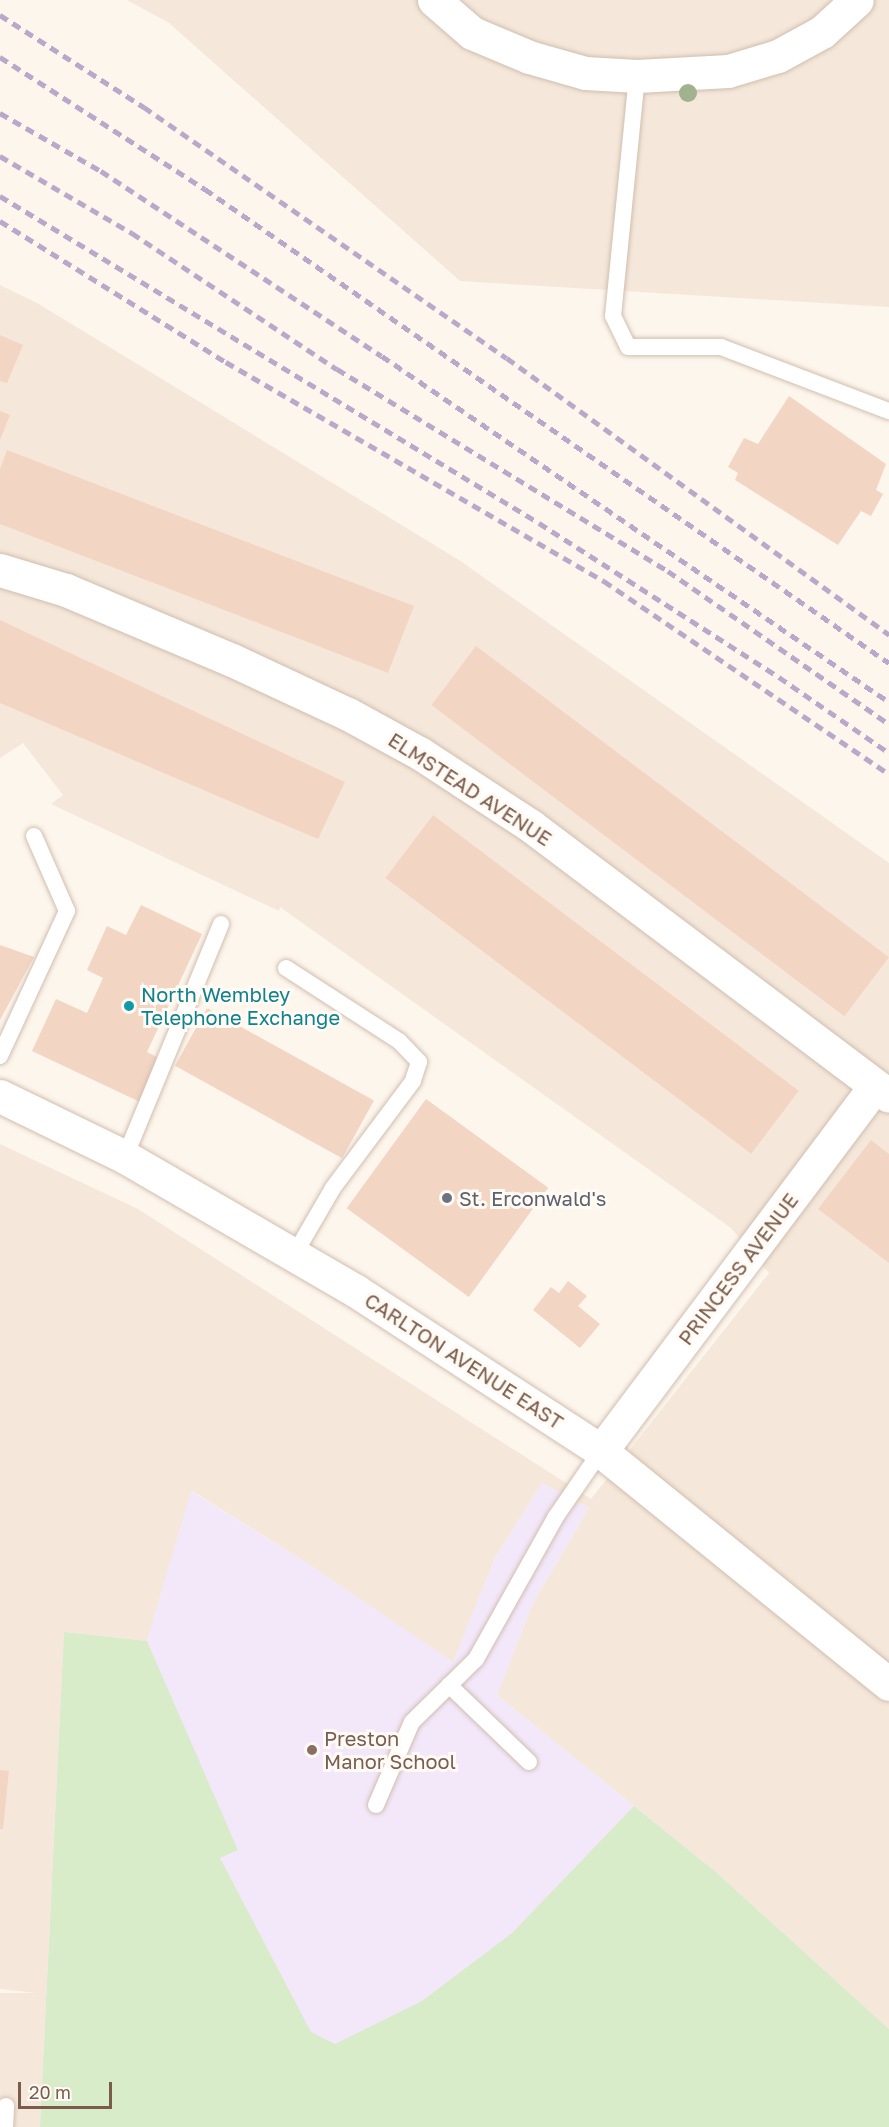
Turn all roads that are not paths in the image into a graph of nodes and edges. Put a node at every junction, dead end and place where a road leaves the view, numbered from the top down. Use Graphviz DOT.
graph roads {
  1 [pos="434,0"];
  2 [pos="857,0"];
  3 [pos="637,76"];
  4 [pos="889,411"];
  5 [pos="0,570"];
  6 [pos="34,836"];
  7 [pos="221,924"];
  8 [pos="286,968"];
  9 [pos="0,1056"];
  10 [pos="882,1091"];
  11 [pos="0,1096"];
  12 [pos="125,1157"];
  13 [pos="294,1256"];
  14 [pos="601,1451"];
  15 [pos="889,1684"];
  16 [pos="449,1685"];
  17 [pos="529,1762"];
  18 [pos="376,1805"];
  19 [pos="6,2106"];
  20 [pos="5,2127"];
  1 -- 3 [label="street"];
  2 -- 3 [label="street"];
  3 -- 4 [label="lane"];
  5 -- 10 [label="street, ELMSTEAD AVENUE"];
  6 -- 9 [label="lane"];
  7 -- 12 [label="lane"];
  8 -- 13 [label="lane"];
  10 -- 14 [label="street, PRINCESS AVENUE"];
  11 -- 12 [label="street, CARLTON AVENUE EAST"];
  12 -- 13 [label="street, CARLTON AVENUE EAST"];
  13 -- 14 [label="street, CARLTON AVENUE EAST"];
  14 -- 15 [label="street, CARLTON AVENUE EAST"];
  14 -- 16 [label="lane"];
  16 -- 17 [label="lane"];
  16 -- 18 [label="lane"];
  19 -- 20 [label="lane"];
}
